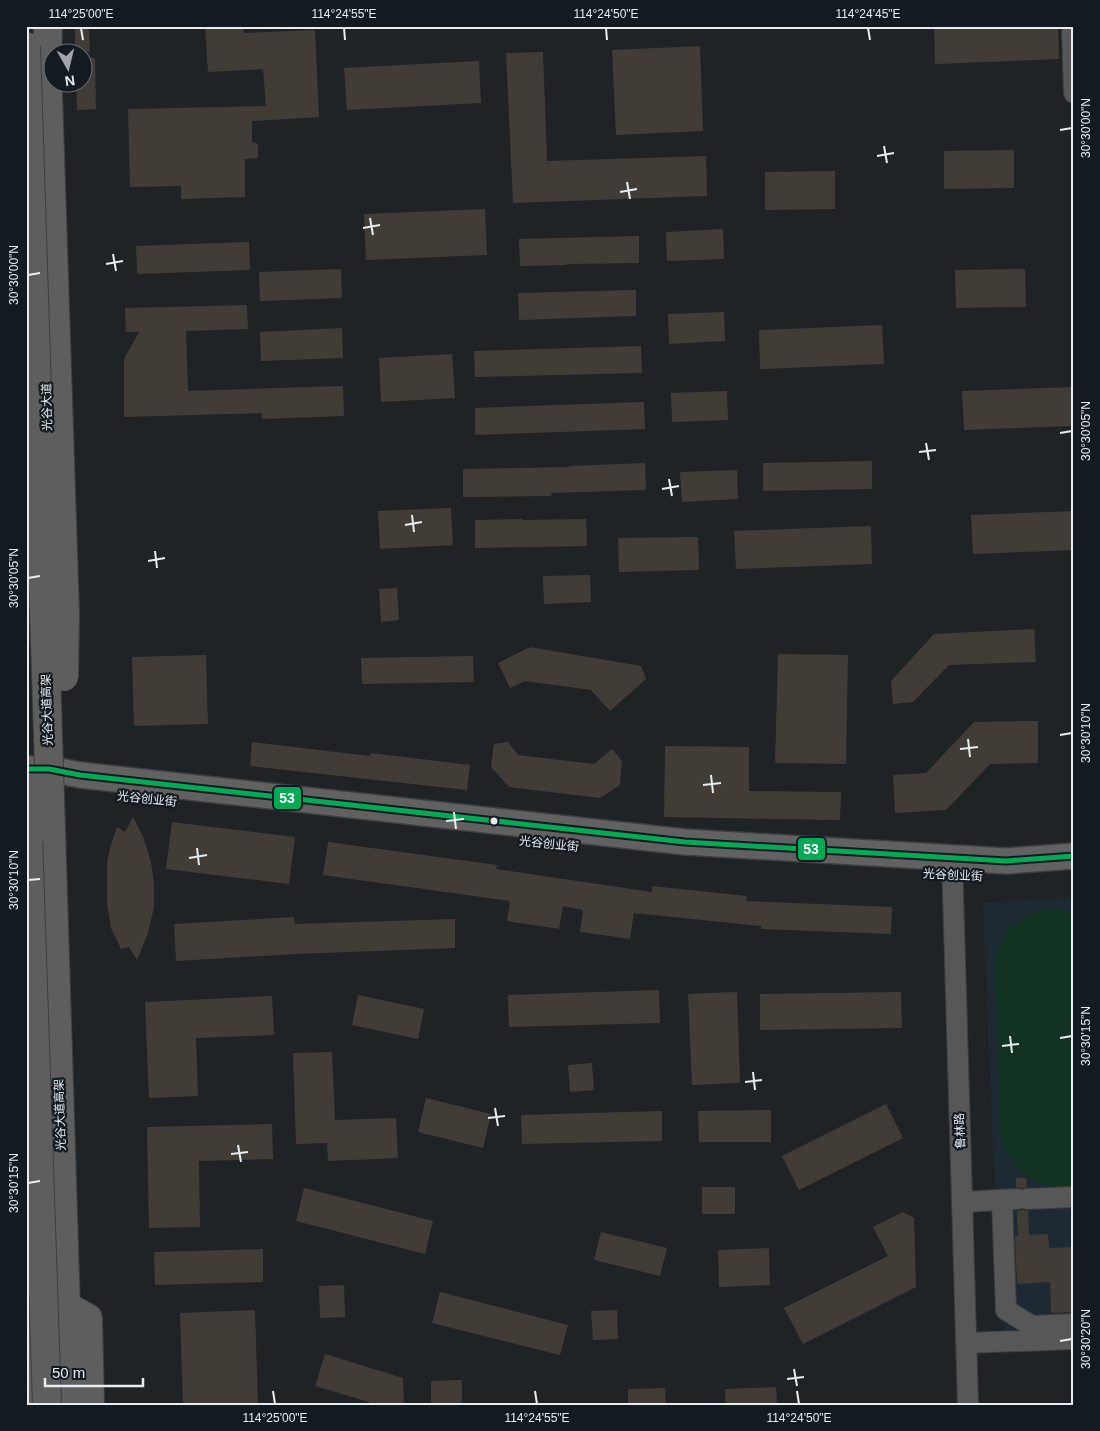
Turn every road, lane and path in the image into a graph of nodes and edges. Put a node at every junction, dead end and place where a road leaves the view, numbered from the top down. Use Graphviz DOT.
graph roads {
  1 [pos="37,26"];
  2 [pos="48,26"];
  3 [pos="1072,26"];
  4 [pos="26,46"];
  5 [pos="1074,93"];
  6 [pos="35,777"];
  7 [pos="51,830"];
  8 [pos="1074,856"];
  9 [pos="952,866"];
  10 [pos="1074,873"];
  11 [pos="1074,1198"];
  12 [pos="1015,1199"];
  13 [pos="962,1202"];
  14 [pos="70,1308"];
  15 [pos="1074,1324"];
  16 [pos="26,1328"];
  17 [pos="1074,1339"];
  18 [pos="966,1343"];
  19 [pos="29,1405"];
  20 [pos="47,1405"];
  21 [pos="69,1405"];
  22 [pos="74,1405"];
  23 [pos="90,1405"];
  24 [pos="968,1405"];
  1 -- 6 [label="main road, 光谷大道"];
  2 -- 7 [label="highway, bridge"];
  3 -- 5 [label="street"];
  4 -- 7 [label="highway, 光谷大道高架, bridge"];
  6 -- 9 [label="main road, 光谷创业街"];
  6 -- 14 [label="main road"];
  6 -- 20 [label="highway, 光谷大道高架, bridge"];
  7 -- 21 [label="highway, 光谷大道高架"];
  8 -- 9 [label="main road, 光谷创业街"];
  9 -- 10 [label="main road, 光谷创业街"];
  9 -- 13 [label="street, 鲁林路"];
  11 -- 12 [label="street"];
  12 -- 13 [label="street"];
  12 -- 15 [label="street"];
  13 -- 18 [label="street, 鲁林路"];
  14 -- 22 [label="main road"];
  14 -- 23 [label="highway"];
  16 -- 19 [label="main road"];
  17 -- 18 [label="street"];
  18 -- 24 [label="street, 鲁林路"];
}
